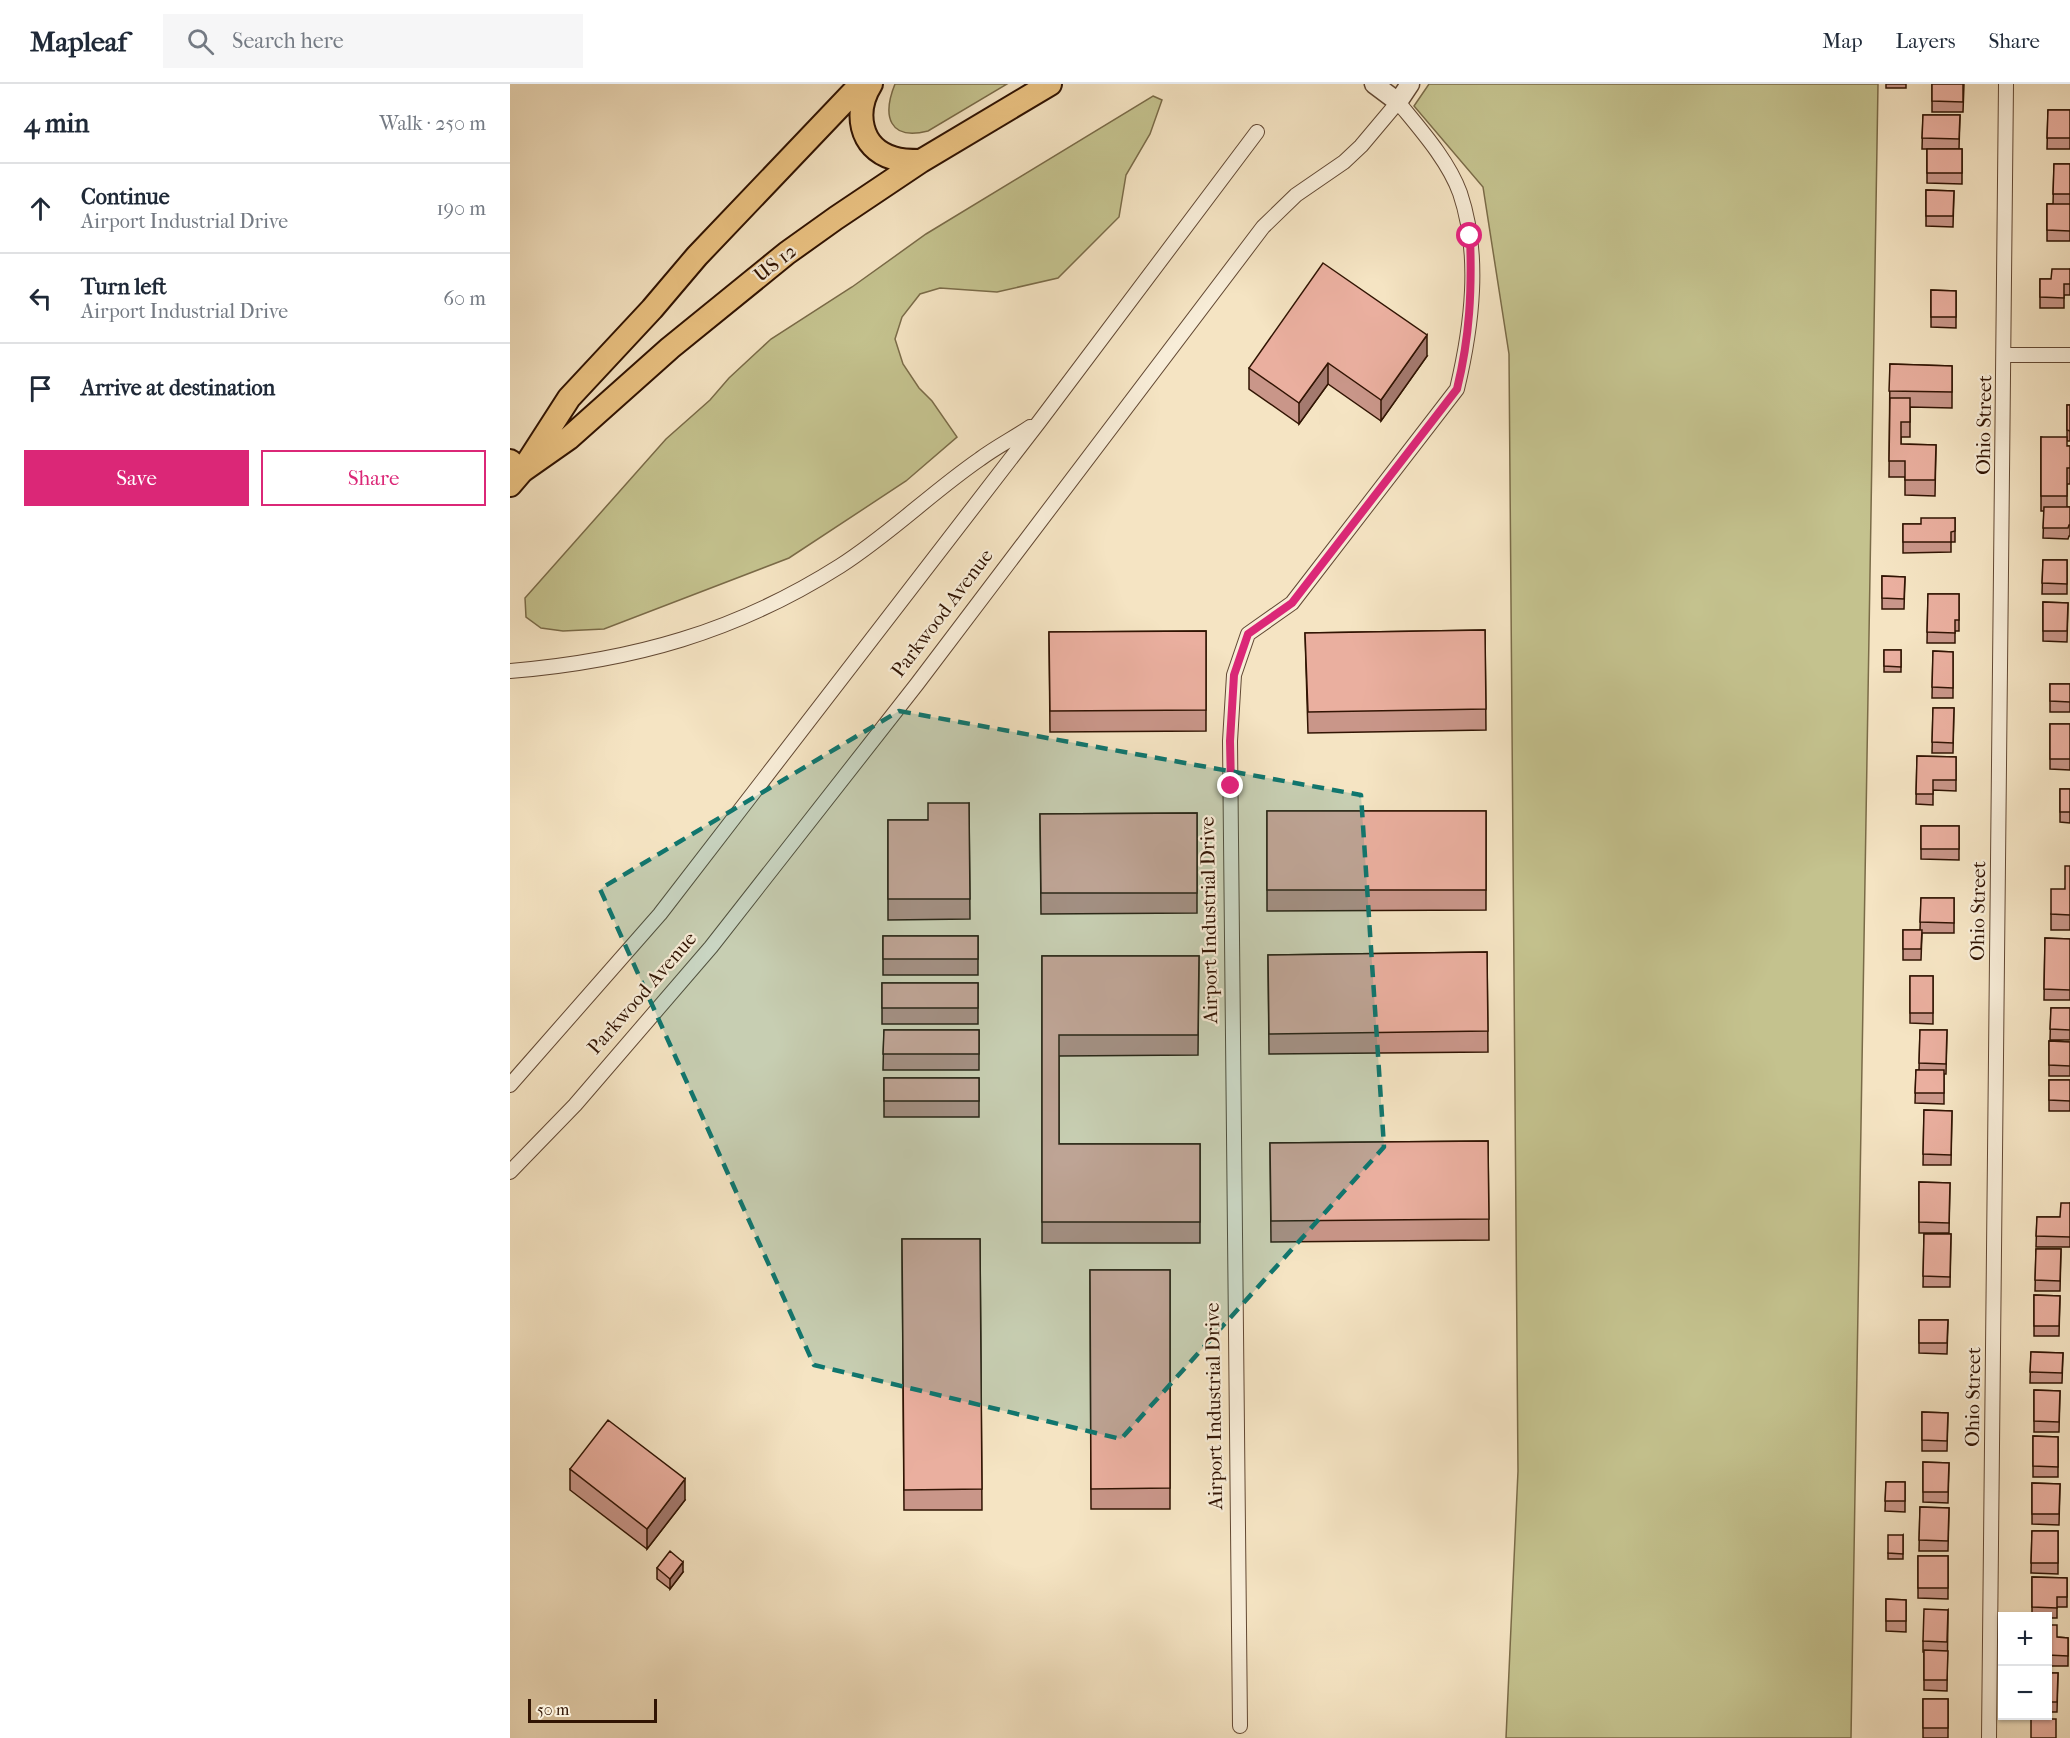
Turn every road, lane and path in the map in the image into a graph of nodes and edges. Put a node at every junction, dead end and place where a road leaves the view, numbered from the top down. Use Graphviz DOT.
graph roads {
  1 [pos="861,84"];
  2 [pos="871,84"];
  3 [pos="1050,84"];
  4 [pos="1374,84"];
  5 [pos="1410,84"];
  6 [pos="2006,84"];
  7 [pos="1398,102"];
  8 [pos="1257,132"];
  9 [pos="921,162"];
  10 [pos="2004,355"];
  11 [pos="2070,355"];
  12 [pos="1039,422"];
  13 [pos="514,472"];
  14 [pos="510,671"];
  15 [pos="510,1085"];
  16 [pos="510,1172"];
  17 [pos="1240,1726"];
  18 [pos="1989,1738"];
  1 -- 13 [label="highway, US 12 / US 12"];
  2 -- 9 [label="highway"];
  3 -- 9 [label="highway, US 12 / US 12"];
  4 -- 7 [label="street, Airport Industrial Drive"];
  5 -- 7 [label="street, Parkwood Avenue"];
  6 -- 10 [label="street, Ohio Street"];
  7 -- 16 [label="street, Parkwood Avenue"];
  7 -- 17 [label="street, Airport Industrial Drive"];
  8 -- 12 [label="street"];
  9 -- 13 [label="highway, US 12 / US 12"];
  10 -- 11 [label="street"];
  10 -- 18 [label="street, Ohio Street"];
  12 -- 14 [label="street"];
  12 -- 15 [label="street"];
}
